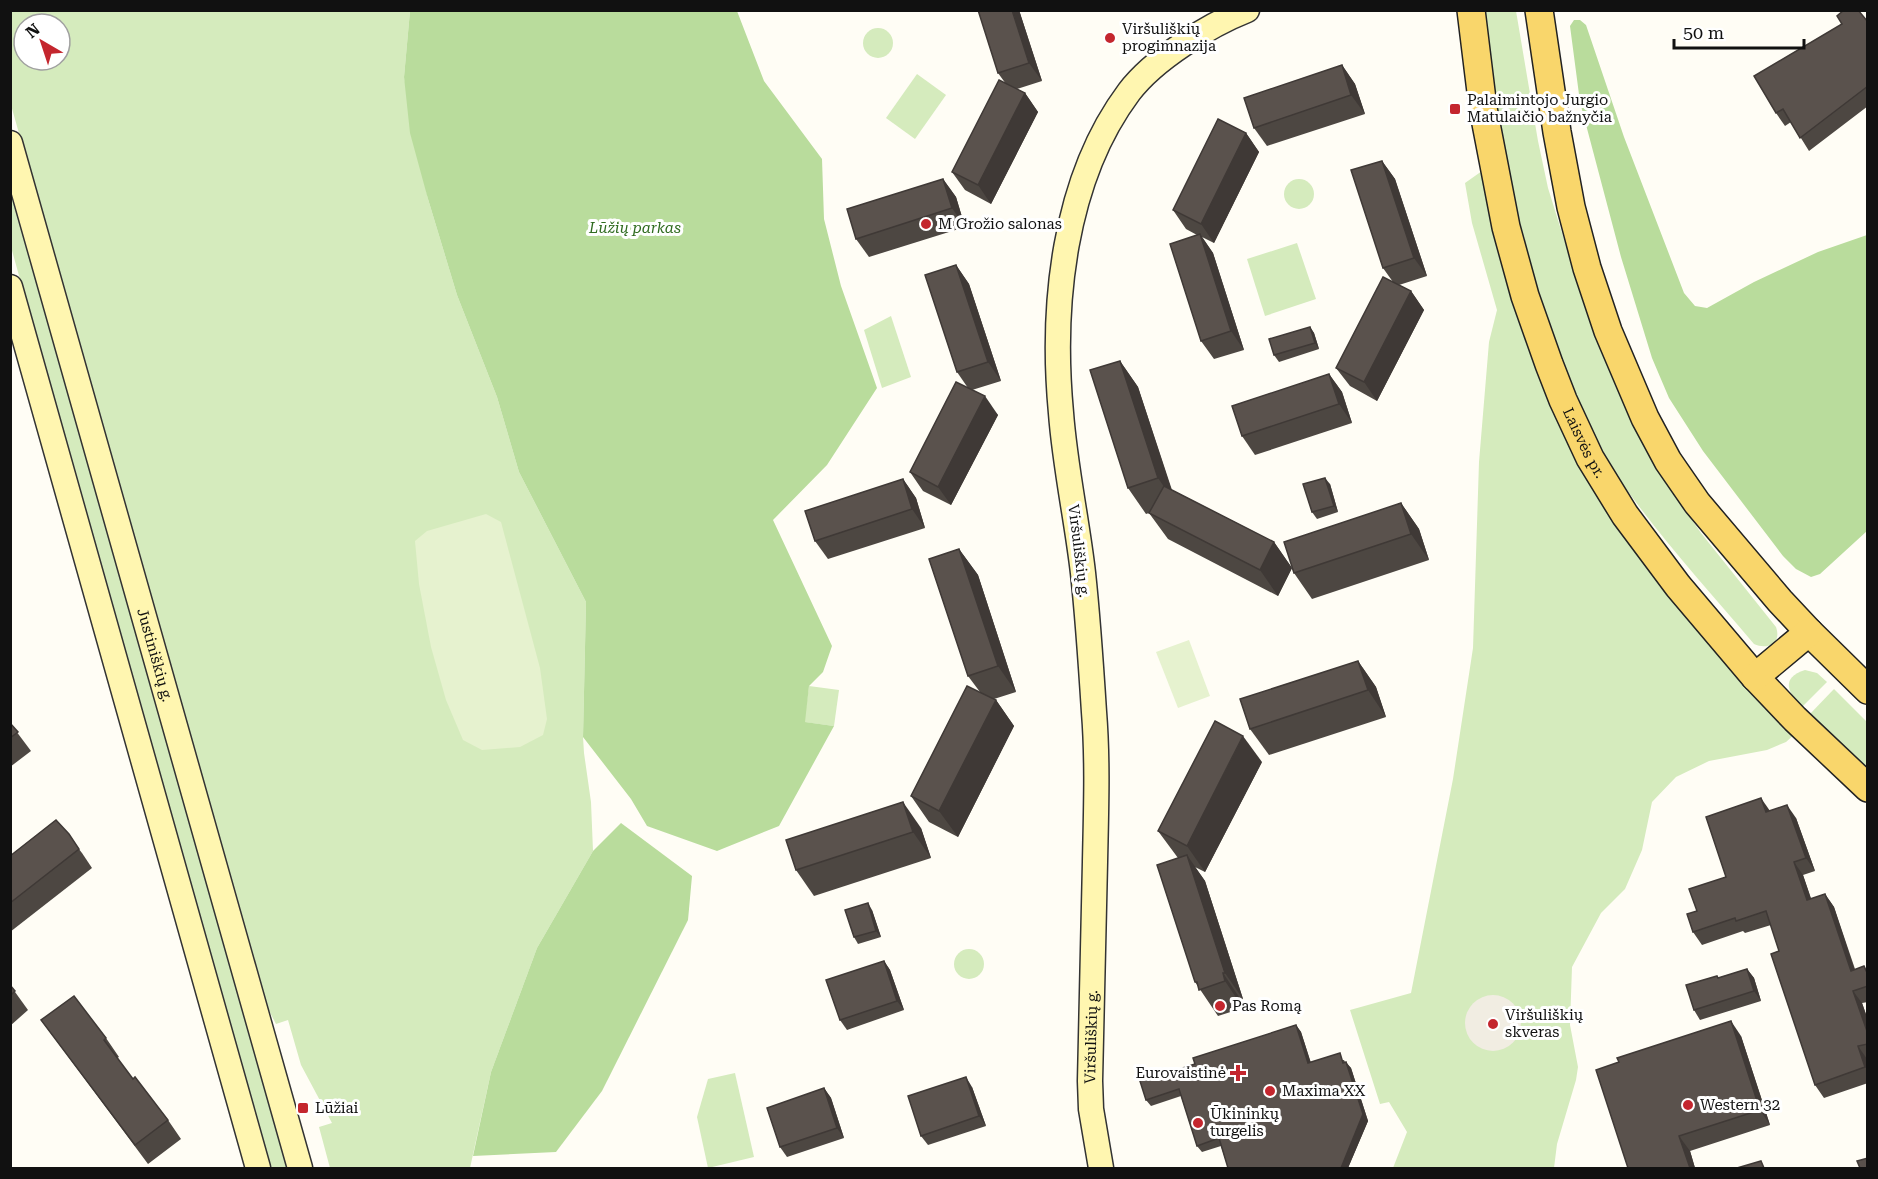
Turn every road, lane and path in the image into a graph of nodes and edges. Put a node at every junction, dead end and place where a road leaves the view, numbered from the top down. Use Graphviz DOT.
graph roads {
  1 [pos="1247,10"];
  2 [pos="1471,10"];
  3 [pos="1539,10"];
  4 [pos="10,143"];
  5 [pos="10,287"];
  6 [pos="1809,632"];
  7 [pos="1755,677"];
  8 [pos="1868,690"];
  9 [pos="1868,788"];
  10 [pos="258,1168"];
  11 [pos="300,1168"];
  12 [pos="1101,1168"];
  1 -- 12 [label="main road, Viršuliškių g."];
  2 -- 7 [label="main road, Laisvės pr."];
  3 -- 6 [label="main road"];
  4 -- 11 [label="main road, Justiniškių g."];
  5 -- 10 [label="main road"];
  6 -- 7 [label="main road"];
  6 -- 8 [label="main road"];
  7 -- 9 [label="main road, Laisvės pr."];
}
